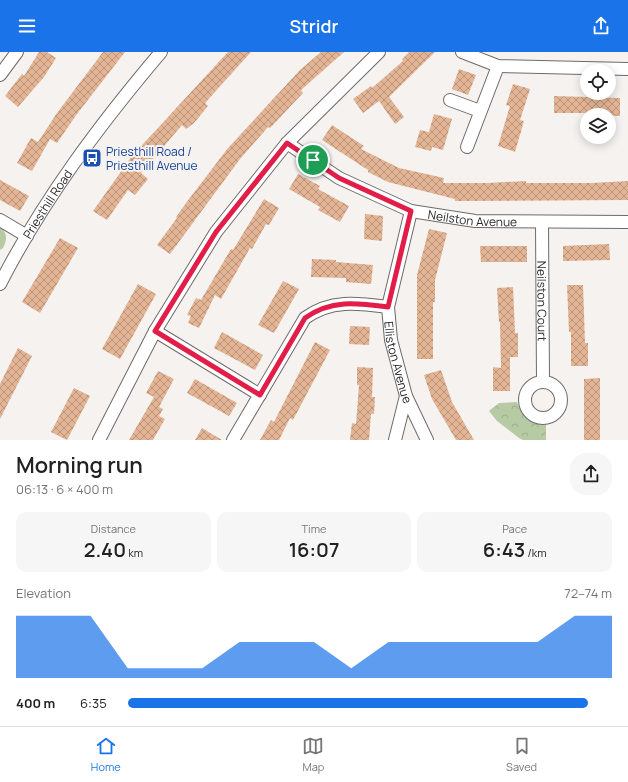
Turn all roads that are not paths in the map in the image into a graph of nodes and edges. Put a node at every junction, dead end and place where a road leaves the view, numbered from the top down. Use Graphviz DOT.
graph roads {
  1 [pos="160,52"];
  2 [pos="379,52"];
  3 [pos="462,52"];
  4 [pos="13,53"];
  5 [pos="498,66"];
  6 [pos="628,69"];
  7 [pos="0,75"];
  8 [pos="450,100"];
  9 [pos="480,111"];
  10 [pos="287,143"];
  11 [pos="467,147"];
  12 [pos="411,211"];
  13 [pos="0,220"];
  14 [pos="542,222"];
  15 [pos="628,222"];
  16 [pos="27,236"];
  17 [pos="3,269"];
  18 [pos="0,284"];
  19 [pos="388,307"];
  20 [pos="155,331"];
  21 [pos="543,381"];
  22 [pos="260,395"];
  23 [pos="406,396"];
  24 [pos="99,440"];
  25 [pos="233,440"];
  26 [pos="395,440"];
  27 [pos="427,440"];
  1 -- 16 [label="street, Priesthill Road"];
  2 -- 10 [label="street"];
  3 -- 5 [label="street"];
  4 -- 7 [label="street"];
  5 -- 6 [label="street"];
  5 -- 9 [label="street"];
  8 -- 9 [label="street"];
  9 -- 11 [label="street"];
  10 -- 12 [label="street, Neilston Avenue"];
  10 -- 20 [label="street"];
  12 -- 14 [label="street, Neilston Avenue"];
  12 -- 19 [label="street, Elliston Avenue"];
  13 -- 16 [label="street"];
  14 -- 15 [label="street, Neilston Avenue"];
  14 -- 21 [label="street, Neilston Court"];
  16 -- 17 [label="street, Priesthill Road"];
  17 -- 18 [label="street, Priesthill Road"];
  19 -- 22 [label="street"];
  19 -- 23 [label="street, Elliston Avenue"];
  20 -- 22 [label="street"];
  20 -- 24 [label="street"];
  22 -- 25 [label="street"];
  23 -- 26 [label="street"];
  23 -- 27 [label="street, Elliston Avenue"];
}
